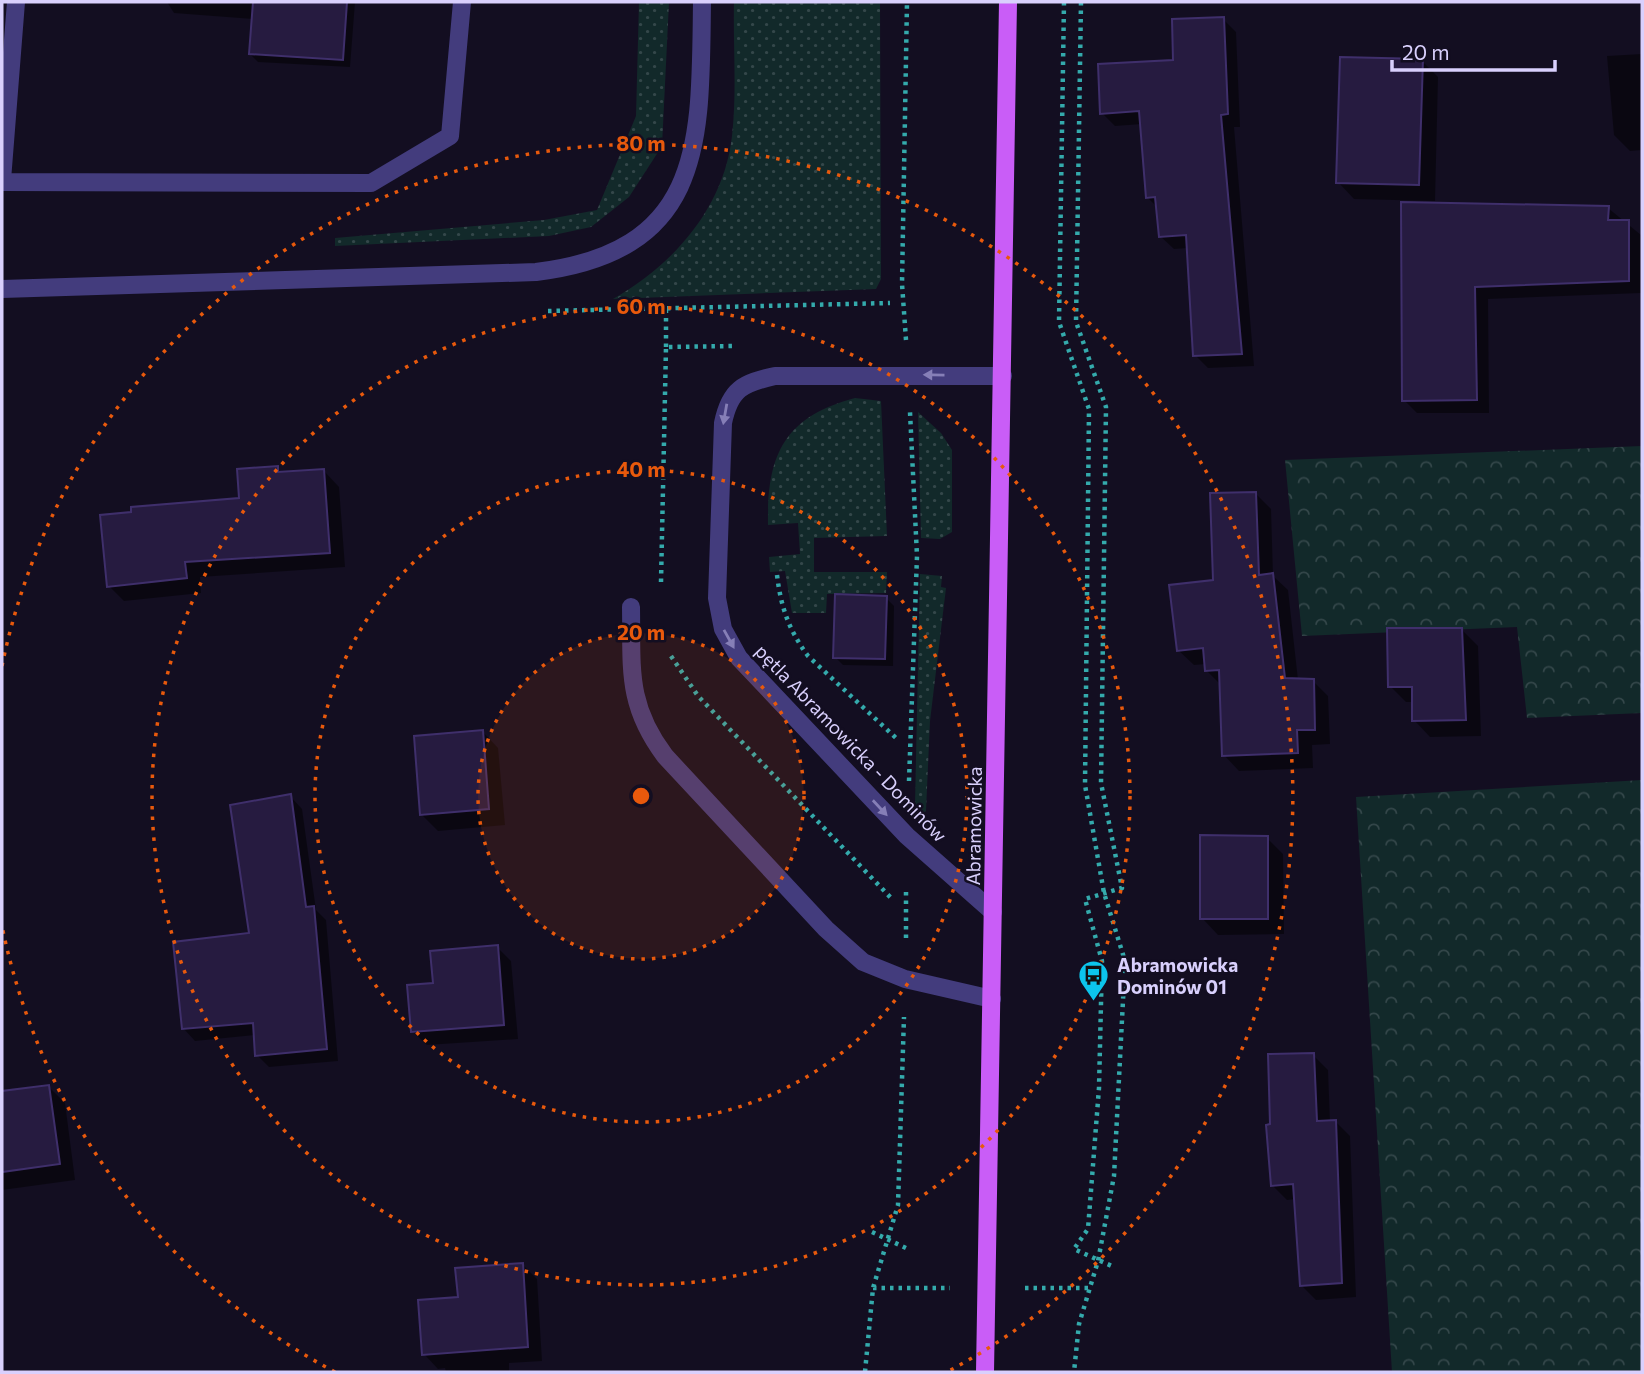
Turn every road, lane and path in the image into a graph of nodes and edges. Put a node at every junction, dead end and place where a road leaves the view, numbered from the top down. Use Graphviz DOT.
graph roads {
  1 [pos="16,2"];
  2 [pos="462,2"];
  3 [pos="702,2"];
  4 [pos="906,2"];
  5 [pos="1008,2"];
  6 [pos="1064,2"];
  7 [pos="1081,2"];
  8 [pos="2,181"];
  9 [pos="2,289"];
  10 [pos="666,308"];
  11 [pos="666,346"];
  12 [pos="908,374"];
  13 [pos="1003,376"];
  14 [pos="777,575"];
  15 [pos="631,607"];
  16 [pos="896,738"];
  17 [pos="907,836"];
  18 [pos="1104,893"];
  19 [pos="993,912"];
  20 [pos="905,979"];
  21 [pos="992,999"];
  22 [pos="872,1232"];
  23 [pos="888,1240"];
  24 [pos="906,1248"];
  25 [pos="1098,1261"];
  26 [pos="1114,1267"];
  27 [pos="865,1372"];
  28 [pos="985,1372"];
  29 [pos="1074,1372"];
  1 -- 8 [label="street"];
  2 -- 8 [label="street"];
  3 -- 9 [label="street"];
  4 -- 12 [label="path"];
  5 -- 13 [label="main road, Abramowicka"];
  6 -- 18 [label="path"];
  7 -- 18 [label="path"];
  10 -- 11 [label="path"];
  13 -- 12 [label="street, pętla Abramowicka - Dominów, one-way"];
  12 -- 17 [label="path"];
  12 -- 17 [label="street, pętla Abramowicka - Dominów, one-way"];
  13 -- 19 [label="main road, Abramowicka"];
  14 -- 16 [label="path"];
  15 -- 20 [label="street"];
  17 -- 19 [label="street, pętla Abramowicka - Dominów"];
  17 -- 20 [label="path"];
  18 -- 25 [label="path"];
  18 -- 25 [label="path"];
  19 -- 21 [label="main road, Abramowicka"];
  20 -- 21 [label="street"];
  20 -- 23 [label="path"];
  21 -- 28 [label="main road, Abramowicka"];
  22 -- 23 [label="path"];
  23 -- 24 [label="path"];
  23 -- 27 [label="path"];
  25 -- 26 [label="path"];
  25 -- 29 [label="path"];
}
